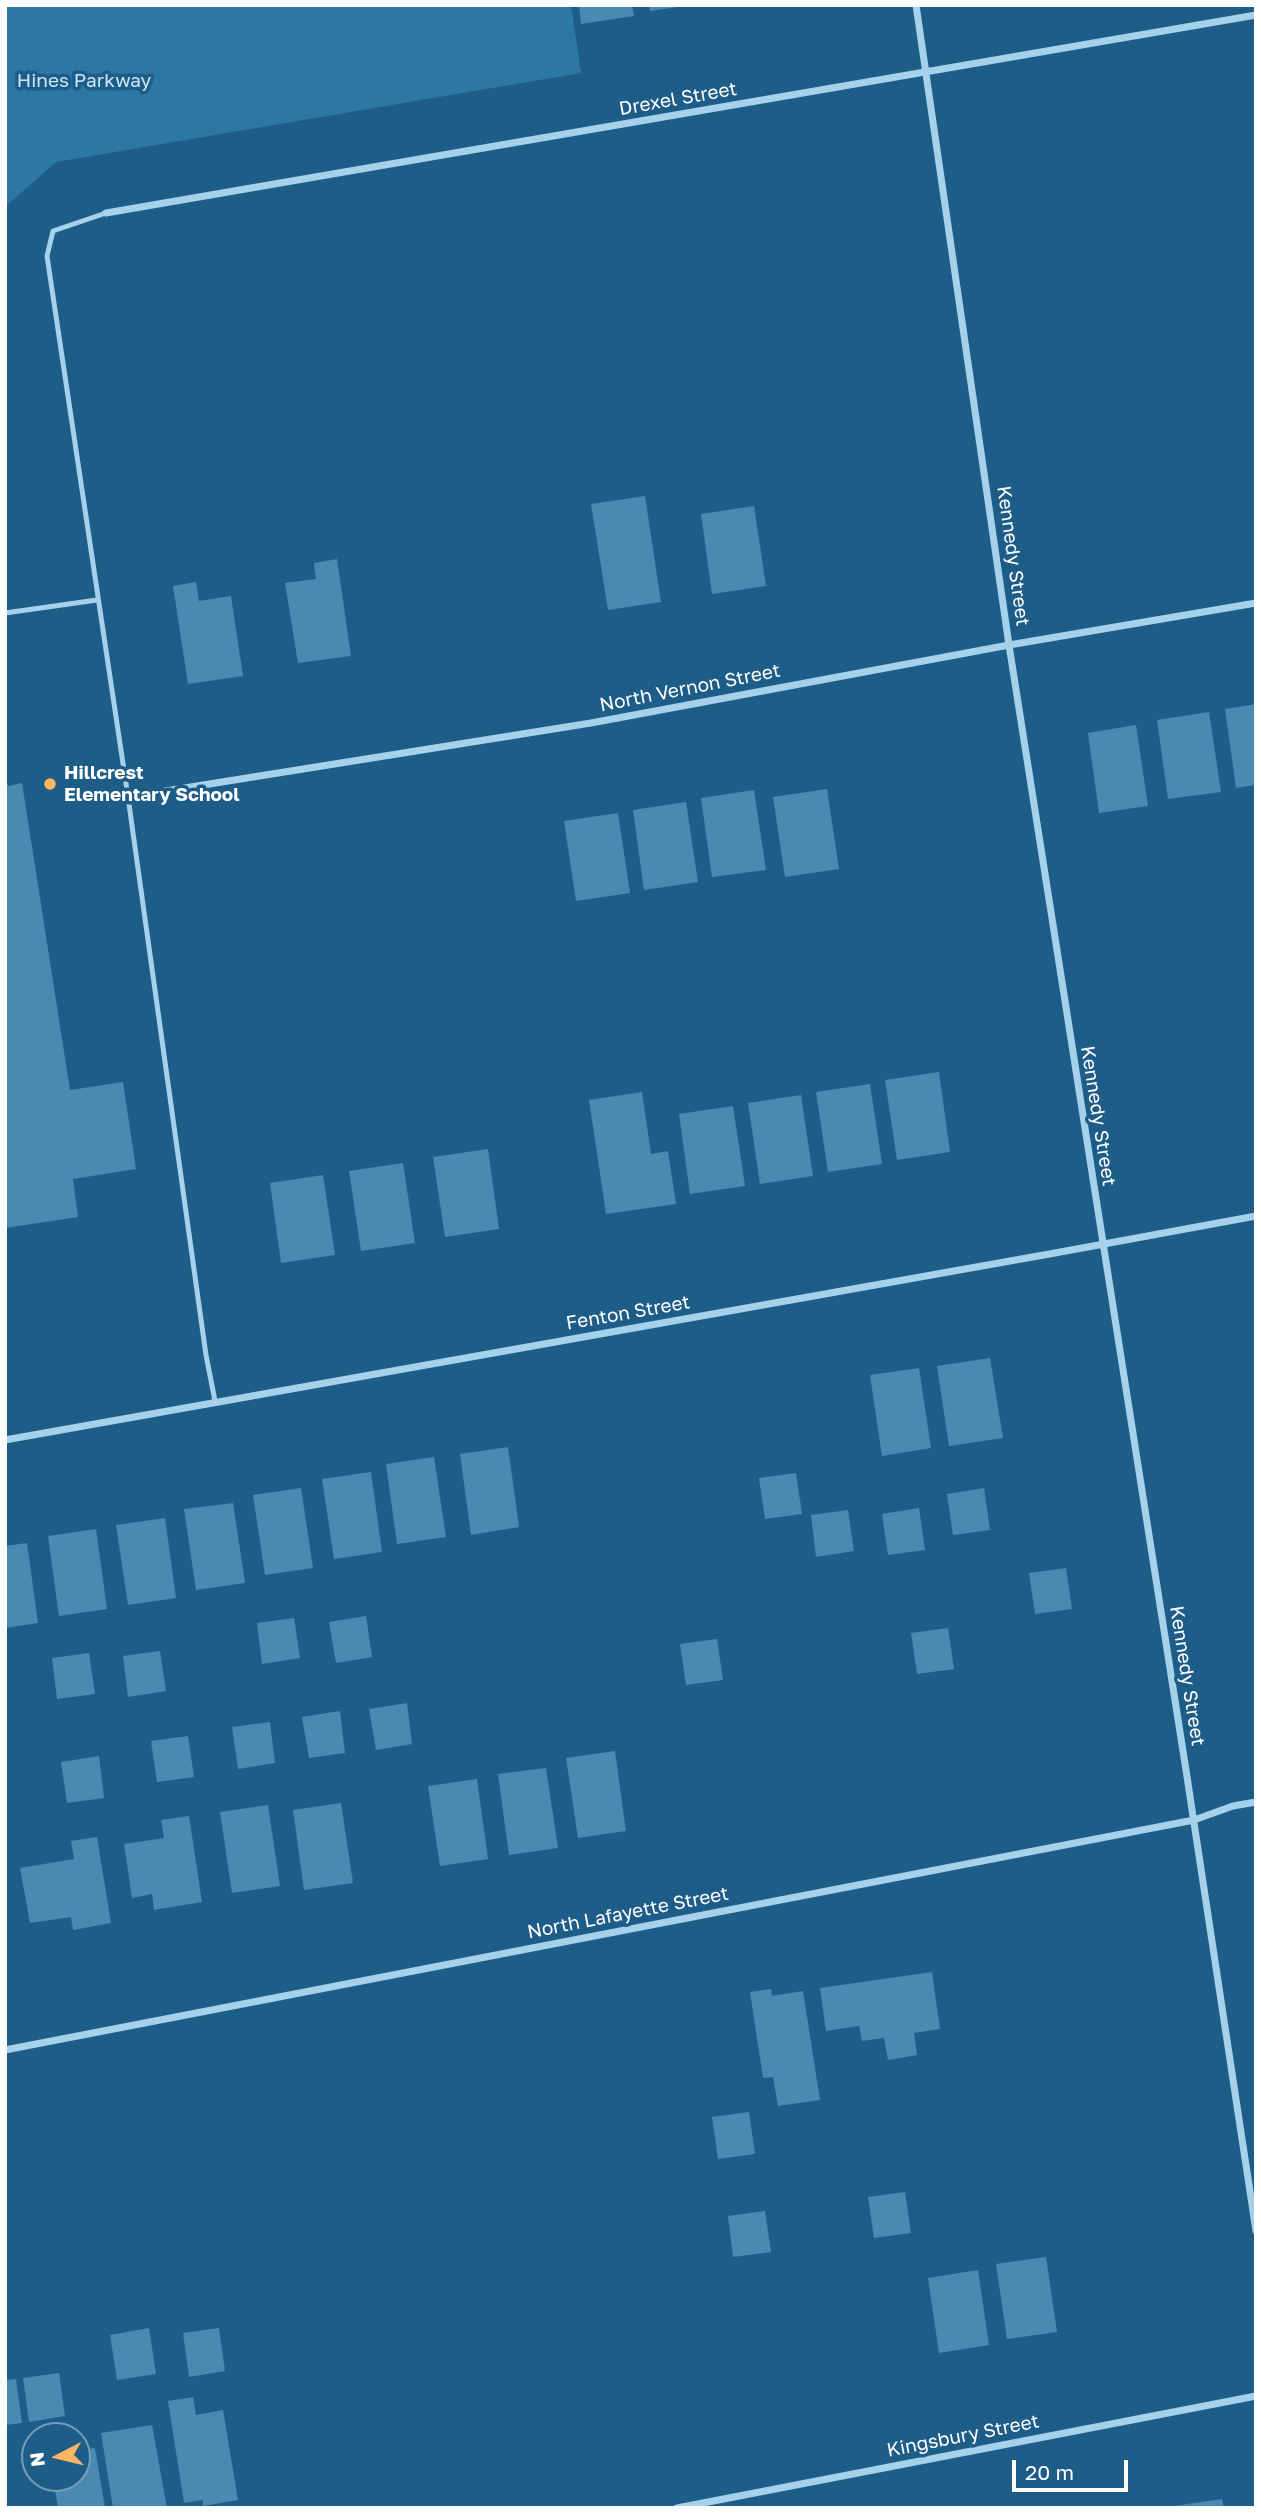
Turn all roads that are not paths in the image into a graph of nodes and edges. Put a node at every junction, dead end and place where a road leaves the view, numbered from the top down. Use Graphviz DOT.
graph roads {
  1 [pos="915,5"];
  2 [pos="1256,15"];
  3 [pos="926,72"];
  4 [pos="106,213"];
  5 [pos="97,600"];
  6 [pos="1256,603"];
  7 [pos="5,613"];
  8 [pos="1009,645"];
  9 [pos="128,797"];
  10 [pos="1256,1216"];
  11 [pos="1103,1244"];
  12 [pos="215,1401"];
  13 [pos="5,1440"];
  14 [pos="1256,1802"];
  15 [pos="1194,1820"];
  16 [pos="5,2050"];
  17 [pos="1256,2231"];
  18 [pos="1256,2396"];
  19 [pos="677,2508"];
  1 -- 3 [label="street, Kennedy Street"];
  2 -- 3 [label="street, Drexel Street"];
  3 -- 4 [label="street, Drexel Street"];
  3 -- 8 [label="street, Kennedy Street"];
  4 -- 5 [label="lane"];
  5 -- 7 [label="lane"];
  5 -- 9 [label="lane"];
  6 -- 8 [label="street, North Vernon Street"];
  8 -- 9 [label="street, North Vernon Street"];
  8 -- 11 [label="street, Kennedy Street"];
  9 -- 12 [label="lane"];
  10 -- 11 [label="street, Fenton Street"];
  11 -- 12 [label="street, Fenton Street"];
  11 -- 15 [label="street, Kennedy Street"];
  12 -- 13 [label="street, Fenton Street"];
  14 -- 15 [label="street, North Lafayette Street"];
  15 -- 16 [label="street, North Lafayette Street"];
  15 -- 17 [label="street, Kennedy Street"];
  18 -- 19 [label="street, Kingsbury Street"];
}
